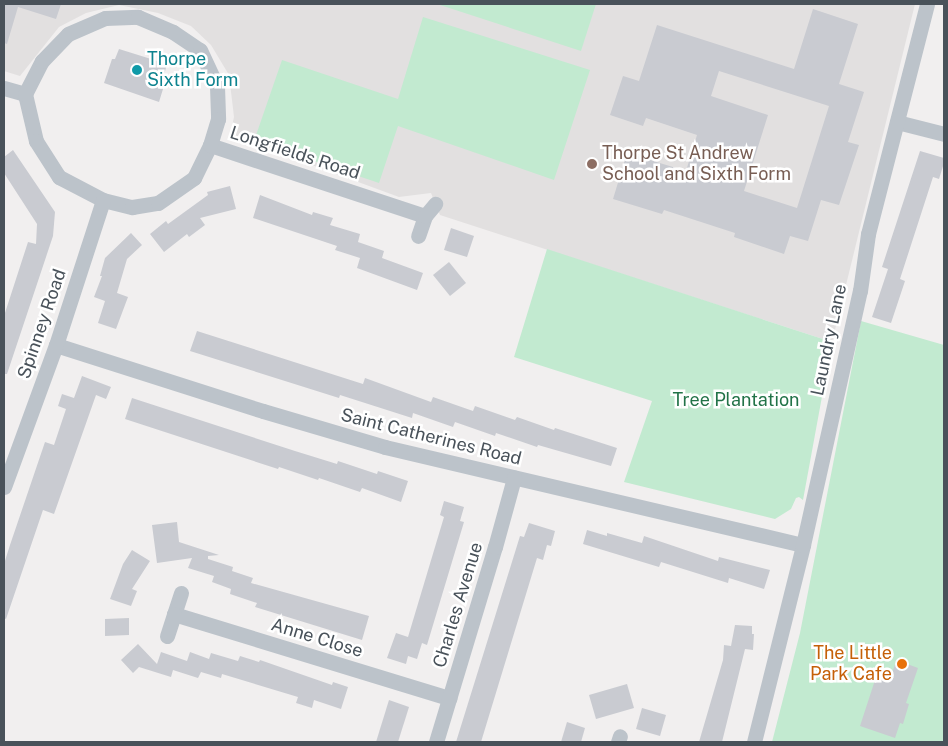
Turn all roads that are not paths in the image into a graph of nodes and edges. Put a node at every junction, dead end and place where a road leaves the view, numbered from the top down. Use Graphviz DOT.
graph roads {
  1 [pos="927,4"];
  2 [pos="4,88"];
  3 [pos="26,94"];
  4 [pos="897,122"];
  5 [pos="944,134"];
  6 [pos="210,145"];
  7 [pos="103,200"];
  8 [pos="435,204"];
  9 [pos="426,216"];
  10 [pos="418,236"];
  11 [pos="56,345"];
  12 [pos="514,478"];
  13 [pos="4,487"];
  14 [pos="803,545"];
  15 [pos="181,593"];
  16 [pos="174,614"];
  17 [pos="167,636"];
  18 [pos="449,698"];
  19 [pos="436,742"];
  20 [pos="754,742"];
  1 -- 4 [label="street, Laundry Lane"];
  2 -- 3 [label="street"];
  3 -- 6 [label="street"];
  3 -- 7 [label="street, Longfields Road"];
  4 -- 5 [label="street"];
  4 -- 14 [label="street, Laundry Lane"];
  6 -- 7 [label="street, Longfields Road"];
  6 -- 9 [label="street, Longfields Road"];
  7 -- 11 [label="street, Spinney Road"];
  8 -- 9 [label="street"];
  9 -- 10 [label="street"];
  11 -- 12 [label="street, Saint Catherines Road"];
  11 -- 13 [label="street, Spinney Road"];
  12 -- 14 [label="street, Saint Catherines Road"];
  12 -- 18 [label="street, Charles Avenue"];
  14 -- 20 [label="street, Laundry Lane"];
  15 -- 16 [label="street"];
  16 -- 17 [label="street"];
  16 -- 18 [label="street, Anne Close"];
  18 -- 19 [label="street, Charles Avenue"];
}
